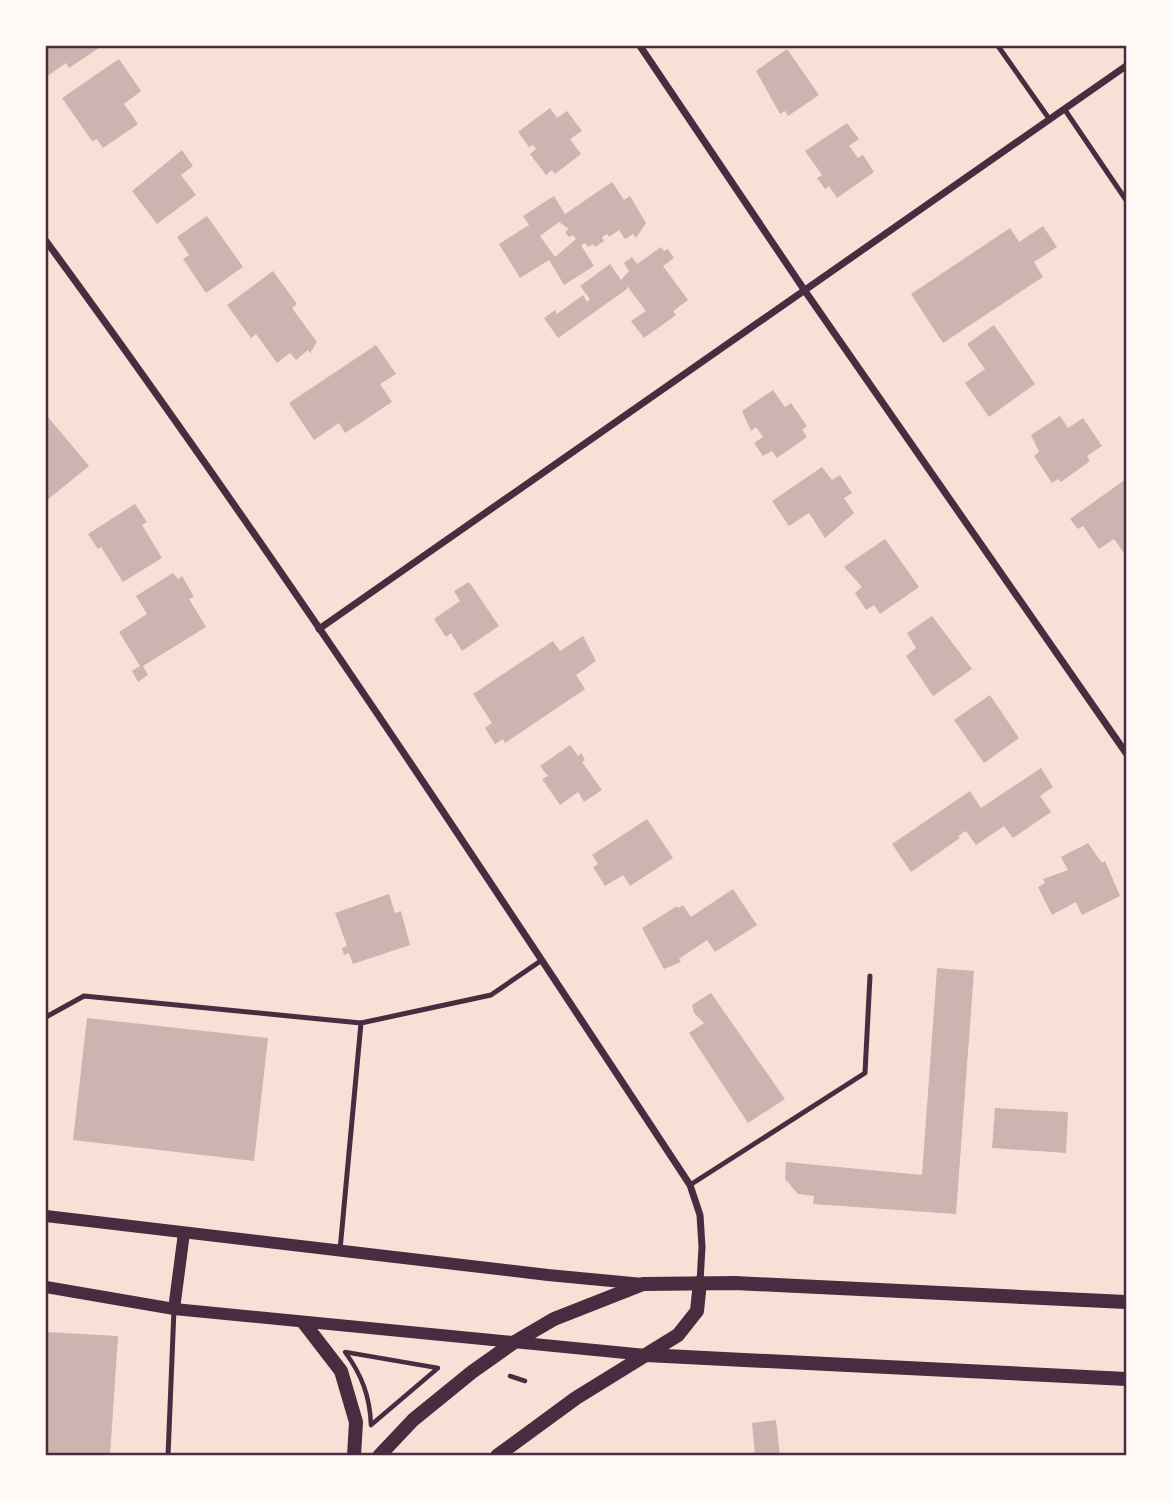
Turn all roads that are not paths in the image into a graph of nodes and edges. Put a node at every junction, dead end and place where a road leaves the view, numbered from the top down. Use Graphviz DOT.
graph roads {
  1 [pos="640,46"];
  2 [pos="999,46"];
  3 [pos="1126,66"];
  4 [pos="1065,110"];
  5 [pos="1051,120"];
  6 [pos="1126,200"];
  7 [pos="46,241"];
  8 [pos="805,291"];
  9 [pos="319,629"];
  10 [pos="1126,753"];
  11 [pos="542,960"];
  12 [pos="870,976"];
  13 [pos="46,1017"];
  14 [pos="361,1023"];
  15 [pos="690,1185"];
  16 [pos="46,1216"];
  17 [pos="184,1233"];
  18 [pos="340,1251"];
  19 [pos="700,1282"];
  20 [pos="643,1284"];
  21 [pos="46,1287"];
  22 [pos="1126,1301"];
  23 [pos="174,1309"];
  24 [pos="304,1323"];
  25 [pos="513,1343"];
  26 [pos="646,1355"];
  27 [pos="1126,1378"];
  28 [pos="168,1455"];
  29 [pos="354,1455"];
  30 [pos="379,1455"];
  31 [pos="497,1455"];
  1 -- 8 [label="street"];
  2 -- 5 [label="lane"];
  3 -- 4 [label="street"];
  4 -- 5 [label="street"];
  4 -- 6 [label="lane"];
  5 -- 8 [label="street"];
  7 -- 9 [label="street"];
  8 -- 9 [label="street"];
  8 -- 10 [label="street"];
  9 -- 11 [label="street"];
  11 -- 14 [label="lane"];
  11 -- 15 [label="street"];
  12 -- 15 [label="lane"];
  13 -- 14 [label="lane"];
  14 -- 18 [label="lane"];
  15 -- 19 [label="street"];
  16 -- 17 [label="street"];
  17 -- 18 [label="street"];
  17 -- 23 [label="street"];
  18 -- 20 [label="street"];
  19 -- 20 [label="main road"];
  19 -- 22 [label="main road"];
  19 -- 26 [label="main road"];
  20 -- 25 [label="main road"];
  21 -- 23 [label="street"];
  23 -- 24 [label="street"];
  23 -- 28 [label="lane"];
  24 -- 25 [label="street"];
  24 -- 29 [label="main road"];
  25 -- 26 [label="street"];
  25 -- 30 [label="main road"];
  26 -- 27 [label="main road"];
  26 -- 31 [label="main road"];
}
